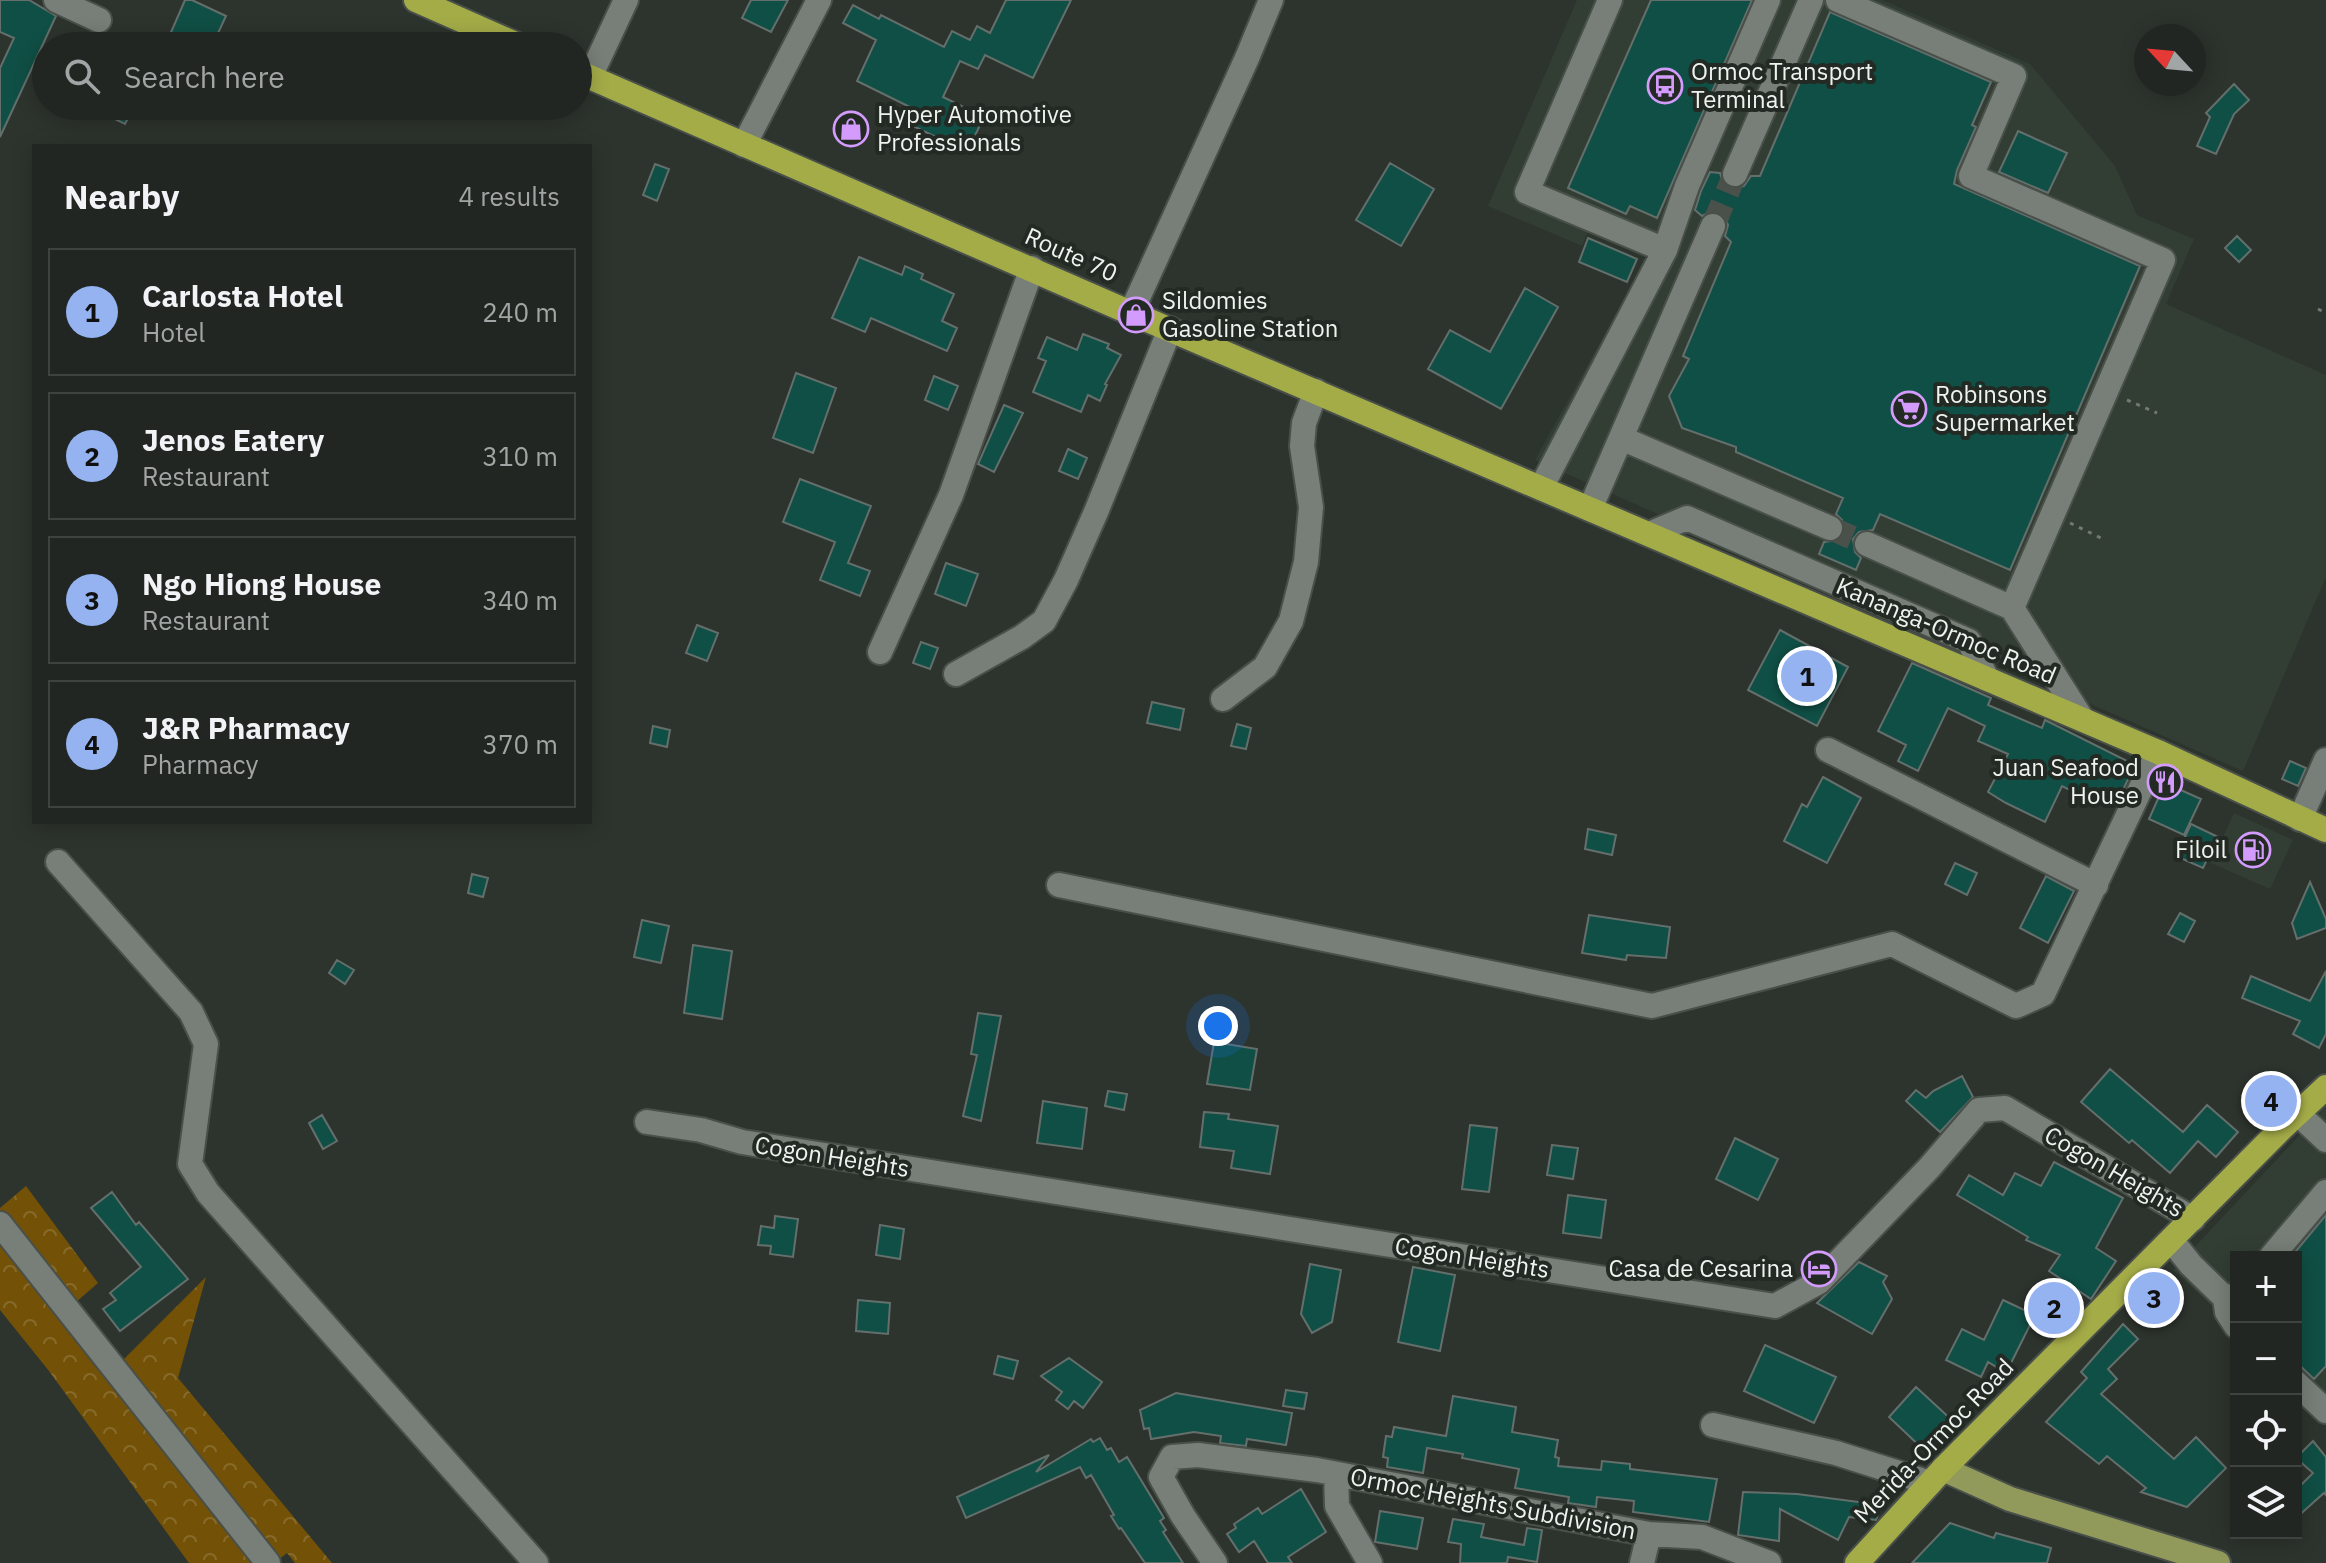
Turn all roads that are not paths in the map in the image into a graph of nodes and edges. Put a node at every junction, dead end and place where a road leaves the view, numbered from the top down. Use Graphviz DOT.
graph roads {
  1 [pos="56,0"];
  2 [pos="416,0"];
  3 [pos="626,0"];
  4 [pos="819,0"];
  5 [pos="1271,0"];
  6 [pos="1610,0"];
  7 [pos="1768,0"];
  8 [pos="1811,0"];
  9 [pos="1838,0"];
  10 [pos="99,20"];
  11 [pos="488,32"];
  12 [pos="592,60"];
  13 [pos="592,78"];
  14 [pos="744,145"];
  15 [pos="1735,174"];
  16 [pos="1713,226"];
  17 [pos="1665,250"];
  18 [pos="1032,268"];
  19 [pos="1131,313"];
  20 [pos="1170,329"];
  21 [pos="1316,391"];
  22 [pos="1621,438"];
  23 [pos="1541,488"];
  24 [pos="1590,509"];
  25 [pos="1830,528"];
  26 [pos="1867,544"];
  27 [pos="2012,608"];
  28 [pos="880,652"];
  29 [pos="956,674"];
  30 [pos="1223,699"];
  31 [pos="2082,719"];
  32 [pos="1828,750"];
  33 [pos="2158,752"];
  34 [pos="2326,760"];
  35 [pos="2300,819"];
  36 [pos="2326,830"];
  37 [pos="2326,845"];
  38 [pos="58,862"];
  39 [pos="1059,885"];
  40 [pos="2096,885"];
  41 [pos="2325,1088"];
  42 [pos="2297,1113"];
  43 [pos="647,1122"];
  44 [pos="2326,1140"];
  45 [pos="2326,1192"];
  46 [pos="2193,1219"];
  47 [pos="0,1224"];
  48 [pos="2172,1241"];
  49 [pos="2276,1251"];
  50 [pos="2230,1295"];
  51 [pos="2302,1389"];
  52 [pos="2326,1411"];
  53 [pos="1713,1425"];
  54 [pos="1336,1474"];
  55 [pos="1936,1476"];
  56 [pos="1649,1534"];
  57 [pos="268,1563"];
  58 [pos="536,1563"];
  59 [pos="1215,1563"];
  60 [pos="1370,1563"];
  61 [pos="1642,1563"];
  62 [pos="1769,1563"];
  63 [pos="1857,1563"];
  64 [pos="2218,1563"];
  1 -- 10 [label="street"];
  2 -- 11 [label="highway"];
  3 -- 12 [label="street"];
  4 -- 14 [label="street"];
  5 -- 19 [label="street"];
  6 -- 17 [label="street"];
  7 -- 17 [label="street"];
  8 -- 15 [label="street"];
  9 -- 27 [label="street"];
  13 -- 14 [label="highway, Route 70"];
  14 -- 18 [label="highway, Route 70"];
  16 -- 22 [label="street"];
  17 -- 23 [label="street"];
  18 -- 19 [label="highway, Route 70"];
  18 -- 28 [label="street"];
  19 -- 20 [label="highway, Route 70"];
  20 -- 21 [label="highway, Route 70"];
  20 -- 29 [label="street"];
  21 -- 23 [label="highway, Route 70"];
  21 -- 30 [label="street"];
  22 -- 24 [label="street"];
  22 -- 25 [label="street"];
  23 -- 24 [label="highway, Kananga-Ormoc Road"];
  24 -- 31 [label="highway, Kananga-Ormoc Road"];
  26 -- 27 [label="street"];
  27 -- 31 [label="street"];
  31 -- 33 [label="highway, Kananga-Ormoc Road"];
  32 -- 40 [label="street"];
  33 -- 35 [label="highway, Kananga-Ormoc Road"];
  33 -- 40 [label="street"];
  34 -- 35 [label="street"];
  35 -- 36 [label="highway, Kananga-Ormoc Road"];
  35 -- 37 [label="highway"];
  38 -- 58 [label="street"];
  39 -- 40 [label="street"];
  41 -- 42 [label="highway, Merida-Ormoc Road"];
  42 -- 44 [label="street"];
  42 -- 46 [label="highway, Merida-Ormoc Road"];
  43 -- 46 [label="street, Cogon Heights"];
  45 -- 49 [label="street"];
  46 -- 48 [label="highway, Merida-Ormoc Road"];
  47 -- 57 [label="street"];
  48 -- 50 [label="street"];
  48 -- 55 [label="highway, Merida-Ormoc Road"];
  51 -- 52 [label="street"];
  53 -- 55 [label="street"];
  54 -- 56 [label="street, Ormoc Heights Subdivision"];
  54 -- 59 [label="street, Ormoc Heights Subdivision"];
  54 -- 60 [label="street, Ormoc Heights Subdivision"];
  55 -- 63 [label="highway, Merida-Ormoc Road"];
  55 -- 64 [label="main road"];
  56 -- 61 [label="street, Ormoc Heights Subdivision"];
  56 -- 62 [label="street, Ormoc Heights Subdivision"];
}
